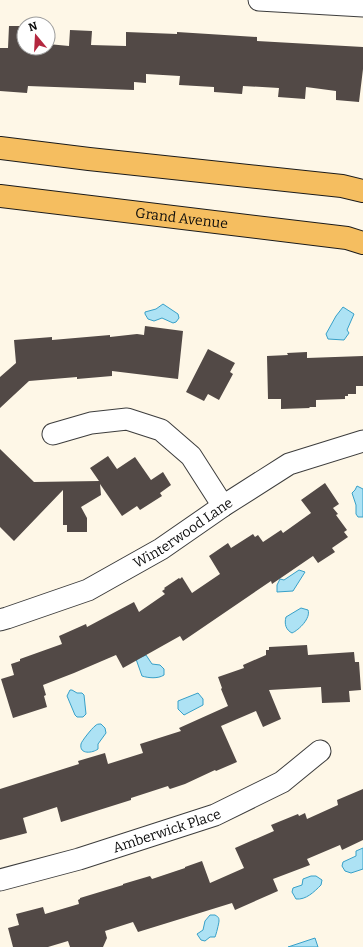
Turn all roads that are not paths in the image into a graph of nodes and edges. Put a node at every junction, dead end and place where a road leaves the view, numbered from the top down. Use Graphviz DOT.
graph roads {
  1 [pos="259,0"];
  2 [pos="363,6"];
  3 [pos="0,148"];
  4 [pos="363,191"];
  5 [pos="0,196"];
  6 [pos="363,242"];
  7 [pos="53,434"];
  8 [pos="363,441"];
  9 [pos="223,506"];
  10 [pos="0,620"];
  11 [pos="320,751"];
  12 [pos="0,880"];
  1 -- 2 [label="street"];
  3 -- 4 [label="main road"];
  5 -- 6 [label="main road, Grand Avenue"];
  7 -- 9 [label="street"];
  8 -- 9 [label="street, Winterwood Lane"];
  9 -- 10 [label="street, Winterwood Lane"];
  11 -- 12 [label="street, Amberwick Place"];
}
